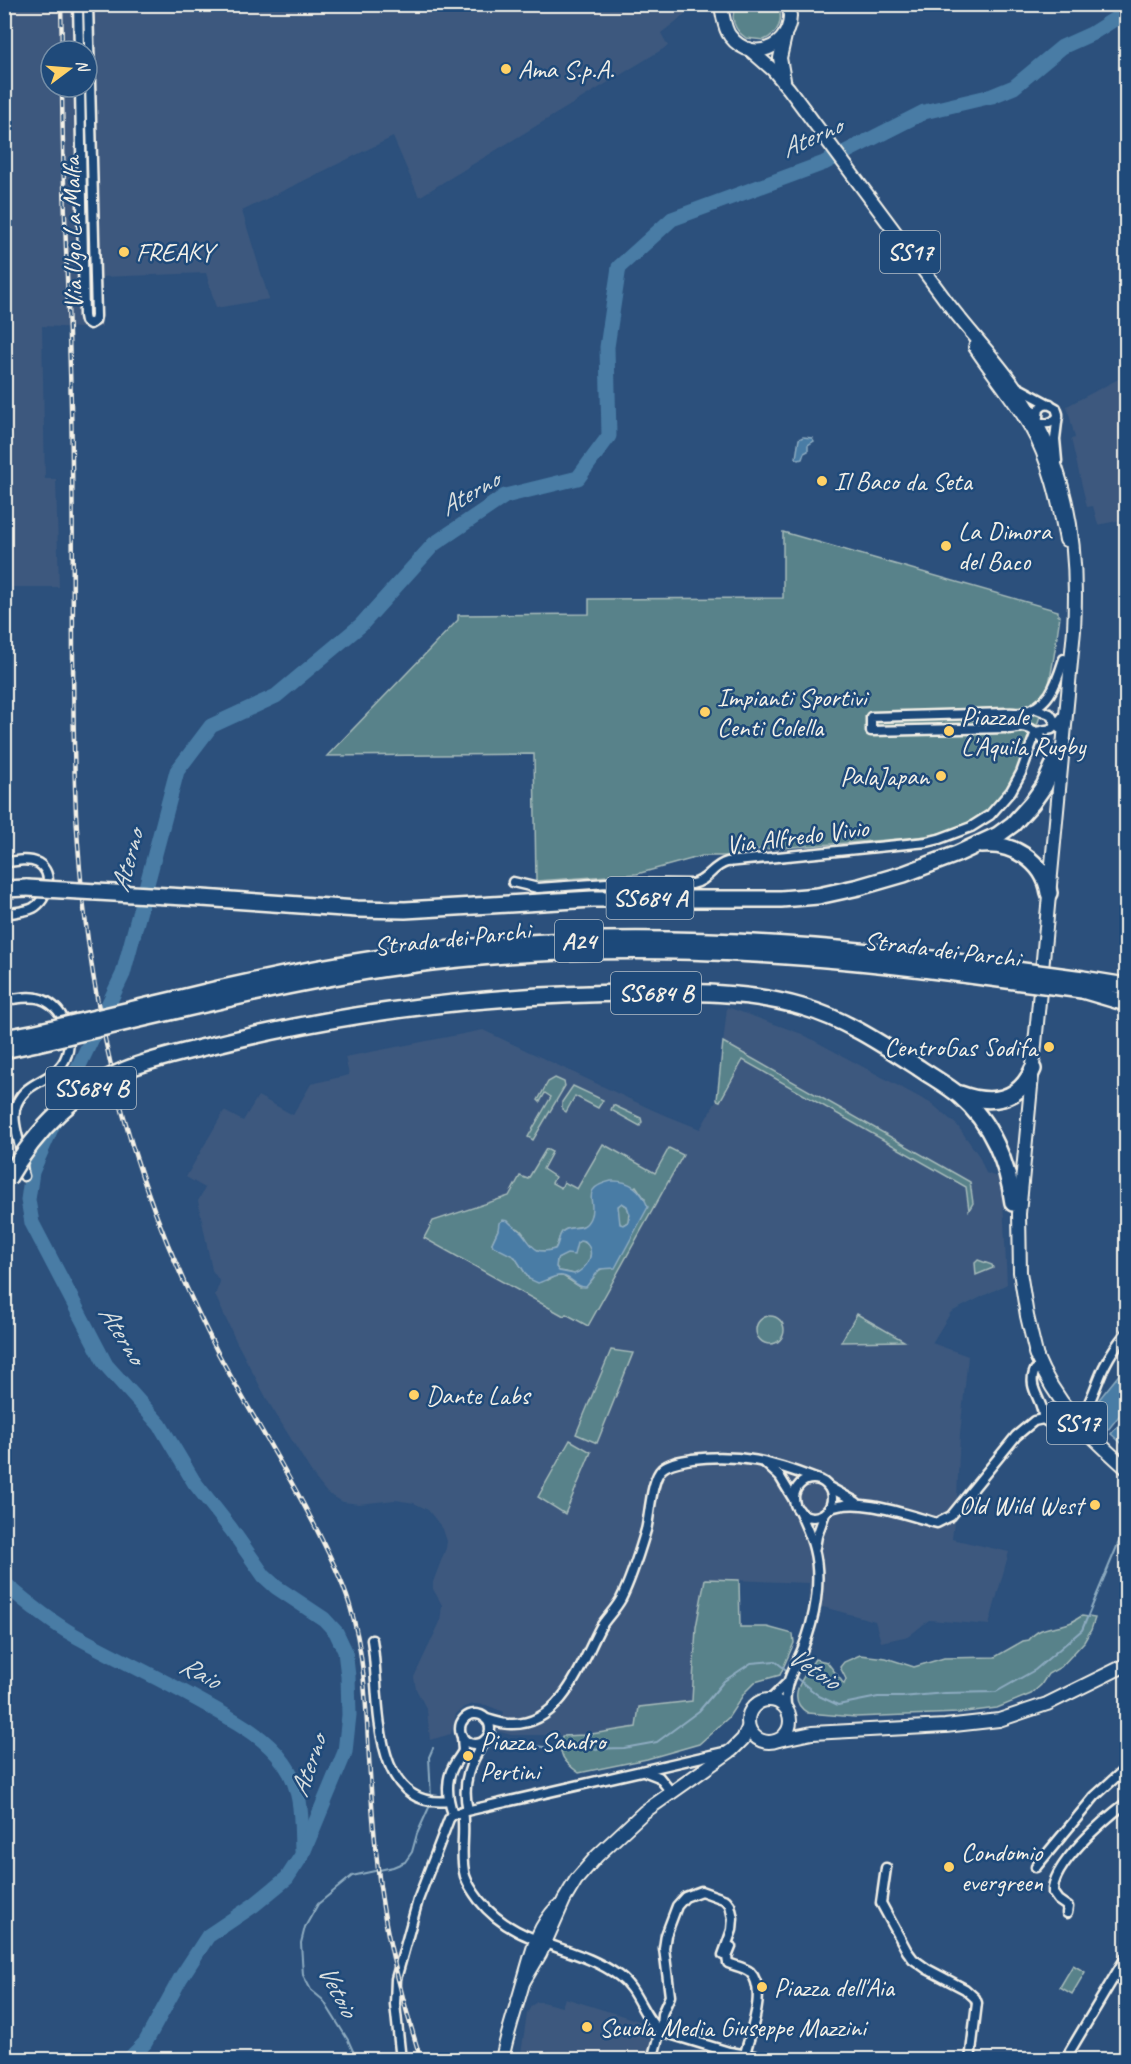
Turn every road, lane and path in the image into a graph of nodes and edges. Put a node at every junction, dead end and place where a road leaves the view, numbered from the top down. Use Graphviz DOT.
graph roads {
  1 [pos="78,4"];
  2 [pos="88,4"];
  3 [pos="723,8"];
  4 [pos="790,8"];
  5 [pos="786,33"];
  6 [pos="79,39"];
  7 [pos="89,39"];
  8 [pos="749,49"];
  9 [pos="789,89"];
  10 [pos="80,99"];
  11 [pos="90,99"];
  12 [pos="959,320"];
  13 [pos="1013,384"];
  14 [pos="1012,399"];
  15 [pos="1050,404"];
  16 [pos="1058,417"];
  17 [pos="1037,421"];
  18 [pos="1043,454"];
  19 [pos="1062,482"];
  20 [pos="1064,659"];
  21 [pos="1034,708"];
  22 [pos="1066,712"];
  23 [pos="1007,714"];
  24 [pos="1017,714"];
  25 [pos="1057,725"];
  26 [pos="1006,728"];
  27 [pos="1016,728"];
  28 [pos="1036,732"];
  29 [pos="1063,746"];
  30 [pos="1053,766"];
  31 [pos="975,846"];
  32 [pos="4,863"];
  33 [pos="1043,874"];
  34 [pos="513,882"];
  35 [pos="4,889"];
  36 [pos="1049,893"];
  37 [pos="4,914"];
  38 [pos="1083,985"];
  39 [pos="1126,986"];
  40 [pos="1126,997"];
  41 [pos="4,1000"];
  42 [pos="1126,1003"];
  43 [pos="4,1038"];
  44 [pos="37,1038"];
  45 [pos="4,1050"];
  46 [pos="1033,1069"];
  47 [pos="1023,1085"];
  48 [pos="952,1090"];
  49 [pos="24,1176"];
  50 [pos="6,1183"];
  51 [pos="1013,1203"];
  52 [pos="1126,1333"];
  53 [pos="1039,1362"];
  54 [pos="1043,1419"];
  55 [pos="1076,1422"];
  56 [pos="761,1460"];
  57 [pos="1126,1468"];
  58 [pos="816,1479"];
  59 [pos="829,1487"];
  60 [pos="794,1500"];
  61 [pos="859,1504"];
  62 [pos="799,1510"];
  63 [pos="827,1511"];
  64 [pos="815,1550"];
  65 [pos="372,1640"];
  66 [pos="1126,1665"];
  67 [pos="781,1703"];
  68 [pos="486,1719"];
  69 [pos="748,1728"];
  70 [pos="812,1733"];
  71 [pos="461,1735"];
  72 [pos="485,1739"];
  73 [pos="779,1740"];
  74 [pos="764,1742"];
  75 [pos="736,1747"];
  76 [pos="456,1761"];
  77 [pos="718,1762"];
  78 [pos="470,1768"];
  79 [pos="1126,1768"];
  80 [pos="640,1772"];
  81 [pos="671,1792"];
  82 [pos="449,1801"];
  83 [pos="1126,1803"];
  84 [pos="461,1812"];
  85 [pos="1036,1867"];
  86 [pos="886,1868"];
  87 [pos="1067,1913"];
  88 [pos="736,1932"];
  89 [pos="540,1942"];
  90 [pos="723,1954"];
  91 [pos="1126,1957"];
  92 [pos="660,2031"];
  93 [pos="717,2049"];
  94 [pos="745,2054"];
  95 [pos="789,2058"];
  96 [pos="401,2060"];
  97 [pos="502,2060"];
  98 [pos="652,2060"];
  99 [pos="712,2060"];
  100 [pos="825,2060"];
  101 [pos="970,2060"];
  102 [pos="1068,2060"];
  1 -- 6 [label="street"];
  2 -- 7 [label="street, Via Ugo La Malfa"];
  3 -- 8 [label="main road, SS17"];
  4 -- 5 [label="main road, SS17"];
  5 -- 8 [label="main road"];
  5 -- 9 [label="main road, SS17"];
  8 -- 9 [label="main road, SS17"];
  9 -- 12 [label="main road, SS17"];
  10 -- 11 [label="street, Via Ugo La Malfa"];
  12 -- 13 [label="main road"];
  12 -- 14 [label="main road"];
  13 -- 15 [label="street"];
  13 -- 17 [label="main road"];
  14 -- 17 [label="street"];
  14 -- 18 [label="main road"];
  15 -- 16 [label="street"];
  15 -- 17 [label="street"];
  16 -- 17 [label="street"];
  16 -- 19 [label="street"];
  17 -- 18 [label="street"];
  17 -- 19 [label="main road"];
  18 -- 20 [label="main road"];
  19 -- 22 [label="main road"];
  20 -- 21 [label="street"];
  20 -- 25 [label="main road"];
  21 -- 24 [label="street"];
  21 -- 25 [label="street"];
  22 -- 25 [label="street"];
  22 -- 29 [label="main road"];
  23 -- 24 [label="street"];
  23 -- 26 [label="street"];
  23 -- 26 [label="street"];
  24 -- 27 [label="street"];
  25 -- 28 [label="street"];
  25 -- 29 [label="street"];
  25 -- 30 [label="main road"];
  26 -- 27 [label="street"];
  27 -- 28 [label="street"];
  28 -- 30 [label="street"];
  28 -- 34 [label="street, Via Alfredo Vivio"];
  29 -- 36 [label="main road"];
  30 -- 31 [label="highway, SS684 A"];
  30 -- 33 [label="main road"];
  31 -- 33 [label="highway, SS684 A"];
  31 -- 35 [label="highway, SS684 A, bridge"];
  32 -- 37 [label="street"];
  33 -- 36 [label="highway, SS684 A"];
  33 -- 47 [label="main road"];
  36 -- 46 [label="main road"];
  38 -- 39 [label="highway, Strada dei Parchi / A24"];
  38 -- 40 [label="highway, Strada dei Parchi / A24"];
  38 -- 42 [label="highway"];
  38 -- 44 [label="highway, Strada dei Parchi / A24, bridge"];
  41 -- 49 [label="street"];
  43 -- 44 [label="highway, Strada dei Parchi / A24"];
  44 -- 45 [label="highway, Strada dei Parchi / A24"];
  46 -- 47 [label="highway, SS684 B"];
  46 -- 53 [label="main road"];
  47 -- 48 [label="highway, SS684 B"];
  47 -- 51 [label="main road"];
  48 -- 50 [label="highway, SS684 B, bridge"];
  48 -- 51 [label="highway, SS684 B"];
  51 -- 53 [label="main road"];
  52 -- 55 [label="street"];
  53 -- 54 [label="street"];
  53 -- 55 [label="main road, SS17"];
  54 -- 55 [label="street"];
  54 -- 61 [label="street"];
  55 -- 57 [label="main road, SS17"];
  56 -- 58 [label="street"];
  56 -- 60 [label="street"];
  56 -- 68 [label="street"];
  58 -- 59 [label="street"];
  58 -- 60 [label="street"];
  59 -- 61 [label="street"];
  59 -- 63 [label="street"];
  60 -- 62 [label="street"];
  61 -- 63 [label="street"];
  62 -- 63 [label="street"];
  62 -- 64 [label="street"];
  63 -- 64 [label="street"];
  64 -- 67 [label="street"];
  65 -- 82 [label="street"];
  66 -- 70 [label="main road"];
  67 -- 69 [label="main road"];
  67 -- 70 [label="main road"];
  67 -- 73 [label="main road"];
  68 -- 71 [label="street"];
  68 -- 72 [label="street"];
  69 -- 74 [label="main road"];
  69 -- 75 [label="main road"];
  70 -- 73 [label="main road"];
  71 -- 72 [label="street"];
  71 -- 76 [label="street"];
  72 -- 78 [label="street"];
  73 -- 74 [label="main road"];
  74 -- 77 [label="main road"];
  75 -- 77 [label="main road"];
  75 -- 80 [label="street"];
  76 -- 78 [label="street"];
  76 -- 82 [label="street"];
  77 -- 81 [label="main road"];
  78 -- 84 [label="street"];
  79 -- 85 [label="street"];
  80 -- 81 [label="street"];
  80 -- 84 [label="street"];
  81 -- 89 [label="main road"];
  82 -- 84 [label="street"];
  83 -- 87 [label="street"];
  84 -- 89 [label="street"];
  84 -- 96 [label="street"];
  86 -- 101 [label="street"];
  88 -- 94 [label="street"];
  89 -- 92 [label="street"];
  89 -- 97 [label="main road"];
  90 -- 92 [label="street"];
  91 -- 102 [label="street"];
  92 -- 93 [label="street"];
  92 -- 98 [label="street"];
  93 -- 94 [label="street"];
  93 -- 99 [label="street"];
  94 -- 95 [label="street"];
  95 -- 100 [label="street"];
}
